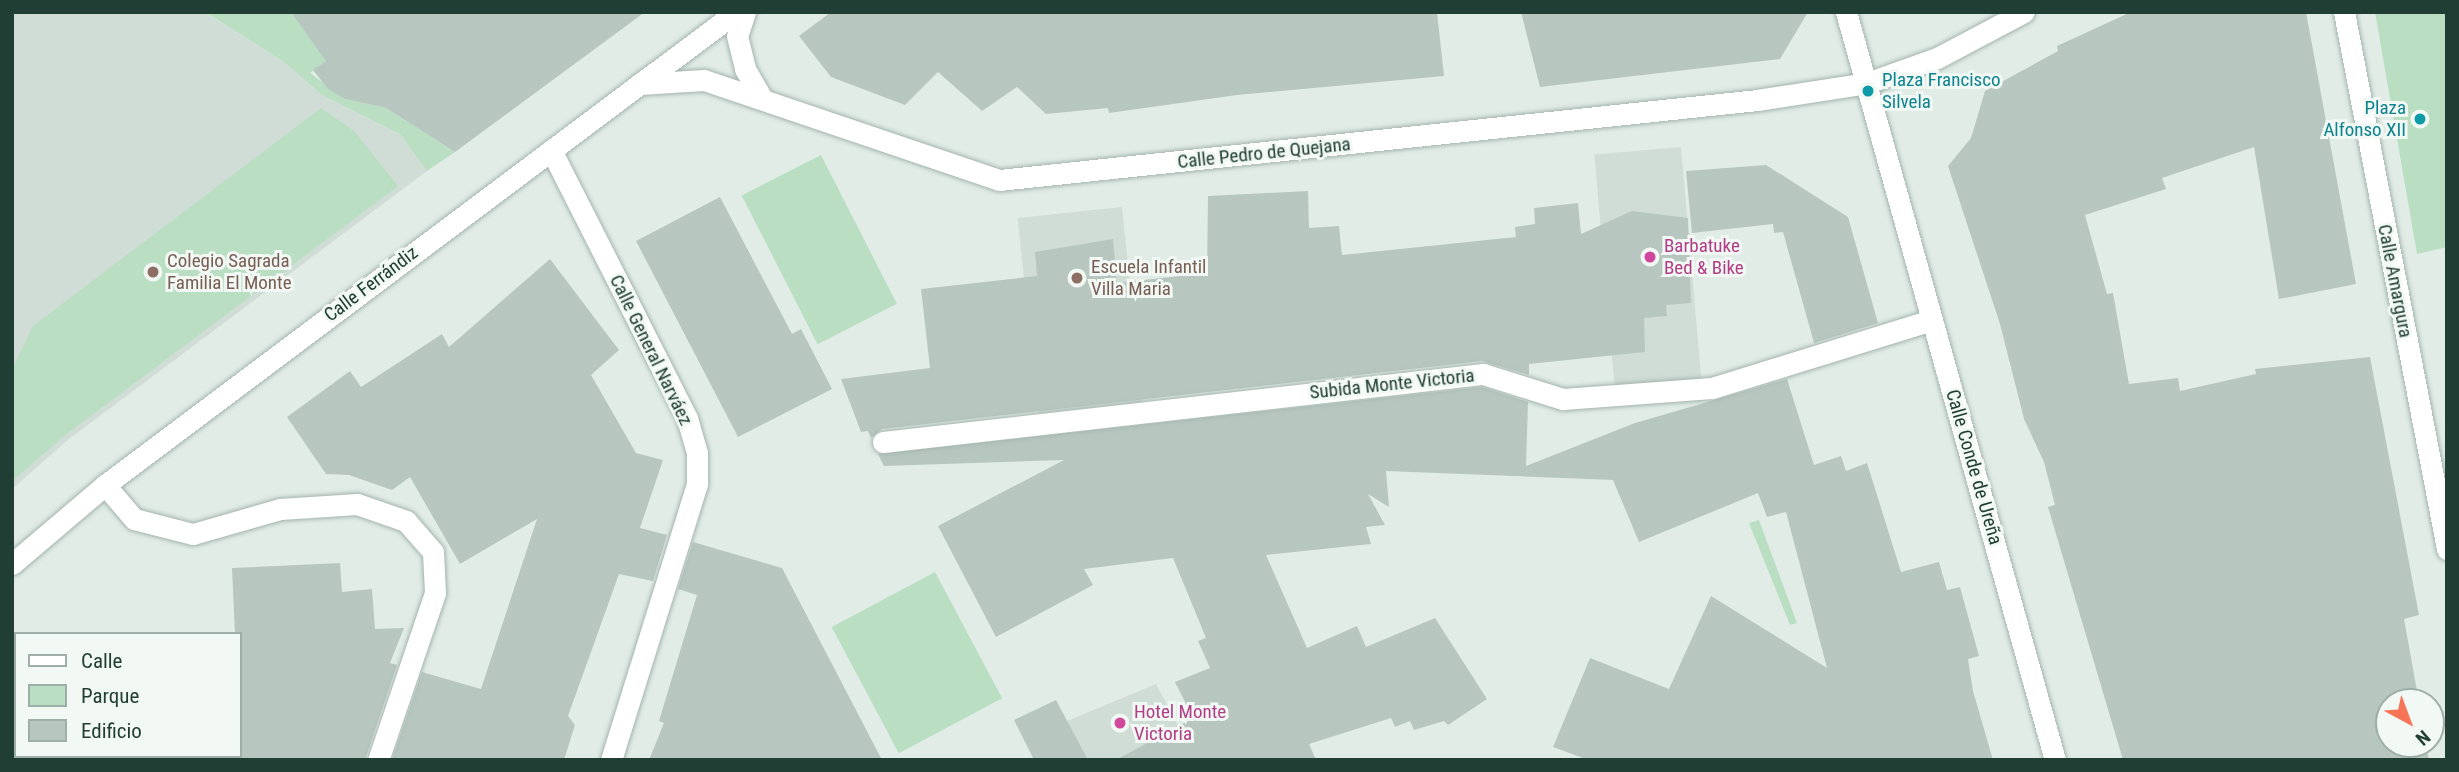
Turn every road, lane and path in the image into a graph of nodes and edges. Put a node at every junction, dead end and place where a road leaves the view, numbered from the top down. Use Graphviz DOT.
graph roads {
  1 [pos="736,12"];
  2 [pos="745,12"];
  3 [pos="1846,12"];
  4 [pos="2024,12"];
  5 [pos="2344,12"];
  6 [pos="1867,83"];
  7 [pos="639,84"];
  8 [pos="761,97"];
  9 [pos="551,150"];
  10 [pos="1932,320"];
  11 [pos="883,442"];
  12 [pos="105,485"];
  13 [pos="2447,550"];
  14 [pos="12,564"];
  15 [pos="378,760"];
  16 [pos="611,760"];
  17 [pos="2055,760"];
  1 -- 7 [label="street, Calle Ferrándiz"];
  2 -- 8 [label="street"];
  3 -- 6 [label="street"];
  4 -- 6 [label="street"];
  5 -- 13 [label="street, Calle Amargura"];
  6 -- 8 [label="street, Calle Pedro de Quejana"];
  6 -- 10 [label="street, Calle Conde de Ureña"];
  7 -- 8 [label="street, Calle Pedro de Quejana"];
  7 -- 9 [label="street, Calle Ferrándiz"];
  9 -- 12 [label="street, Calle Ferrándiz"];
  9 -- 16 [label="street, Calle General Narváez"];
  10 -- 11 [label="street, Subida Monte Victoria"];
  10 -- 17 [label="street, Calle Conde de Ureña"];
  12 -- 14 [label="street, Calle Ferrándiz"];
  12 -- 15 [label="street"];
}
